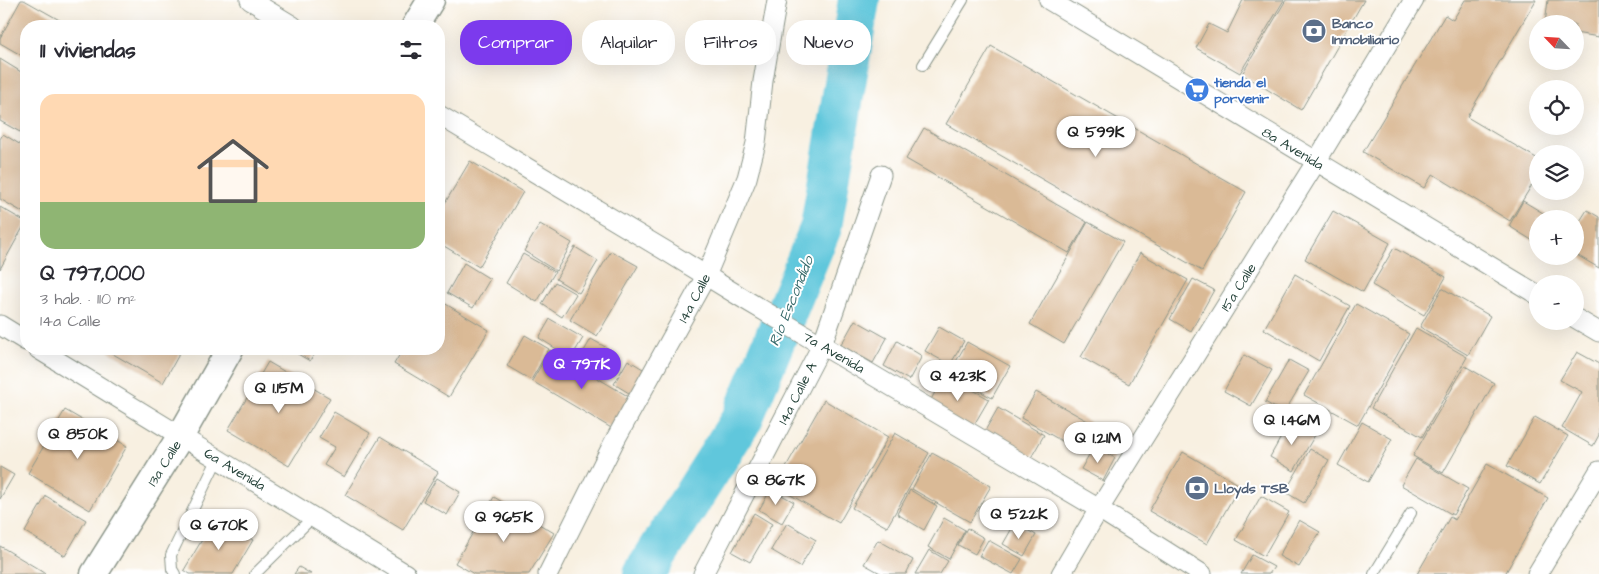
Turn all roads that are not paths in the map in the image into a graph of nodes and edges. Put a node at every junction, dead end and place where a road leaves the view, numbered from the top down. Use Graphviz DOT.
graph roads {
  1 [pos="250,0"];
  2 [pos="431,0"];
  3 [pos="777,0"];
  4 [pos="963,0"];
  5 [pos="1049,0"];
  6 [pos="1414,0"];
  7 [pos="283,20"];
  8 [pos="419,20"];
  9 [pos="922,65"];
  10 [pos="445,119"];
  11 [pos="1316,162"];
  12 [pos="881,175"];
  13 [pos="706,276"];
  14 [pos="1529,290"];
  15 [pos="1584,323"];
  16 [pos="0,325"];
  17 [pos="1599,332"];
  18 [pos="20,337"];
  19 [pos="814,340"];
  20 [pos="48,355"];
  21 [pos="227,355"];
  22 [pos="180,437"];
  23 [pos="218,458"];
  24 [pos="1599,471"];
  25 [pos="1099,509"];
  26 [pos="1411,513"];
  27 [pos="313,517"];
  28 [pos="94,574"];
  29 [pos="175,574"];
  30 [pos="255,574"];
  31 [pos="406,574"];
  32 [pos="548,574"];
  33 [pos="703,574"];
  34 [pos="1061,574"];
  35 [pos="1202,574"];
  36 [pos="1374,574"];
  37 [pos="1537,574"];
  1 -- 7 [label="street"];
  2 -- 8 [label="street"];
  3 -- 13 [label="street, 14a Calle"];
  4 -- 9 [label="lane"];
  5 -- 11 [label="street, 8a Avenida"];
  6 -- 11 [label="street, 15a Calle"];
  10 -- 13 [label="street, 7a Avenida"];
  11 -- 14 [label="street, 8a Avenida"];
  11 -- 25 [label="street, 15a Calle"];
  12 -- 19 [label="street, 14a Calle A"];
  13 -- 19 [label="street, 7a Avenida"];
  13 -- 32 [label="street, 14a Calle"];
  15 -- 17 [label="street"];
  16 -- 18 [label="street"];
  19 -- 25 [label="street, 7a Avenida"];
  19 -- 33 [label="street, 14a Calle A"];
  20 -- 22 [label="street, 6a Avenida"];
  21 -- 22 [label="street, 13a Calle"];
  22 -- 23 [label="street, 6a Avenida"];
  22 -- 28 [label="street, 13a Calle"];
  23 -- 27 [label="street, 6a Avenida"];
  23 -- 29 [label="lane"];
  24 -- 37 [label="street"];
  25 -- 34 [label="street, 15a Calle"];
  25 -- 35 [label="street, 7a Avenida"];
  26 -- 36 [label="lane"];
  27 -- 30 [label="lane"];
  27 -- 31 [label="street, 6a Avenida"];
}
